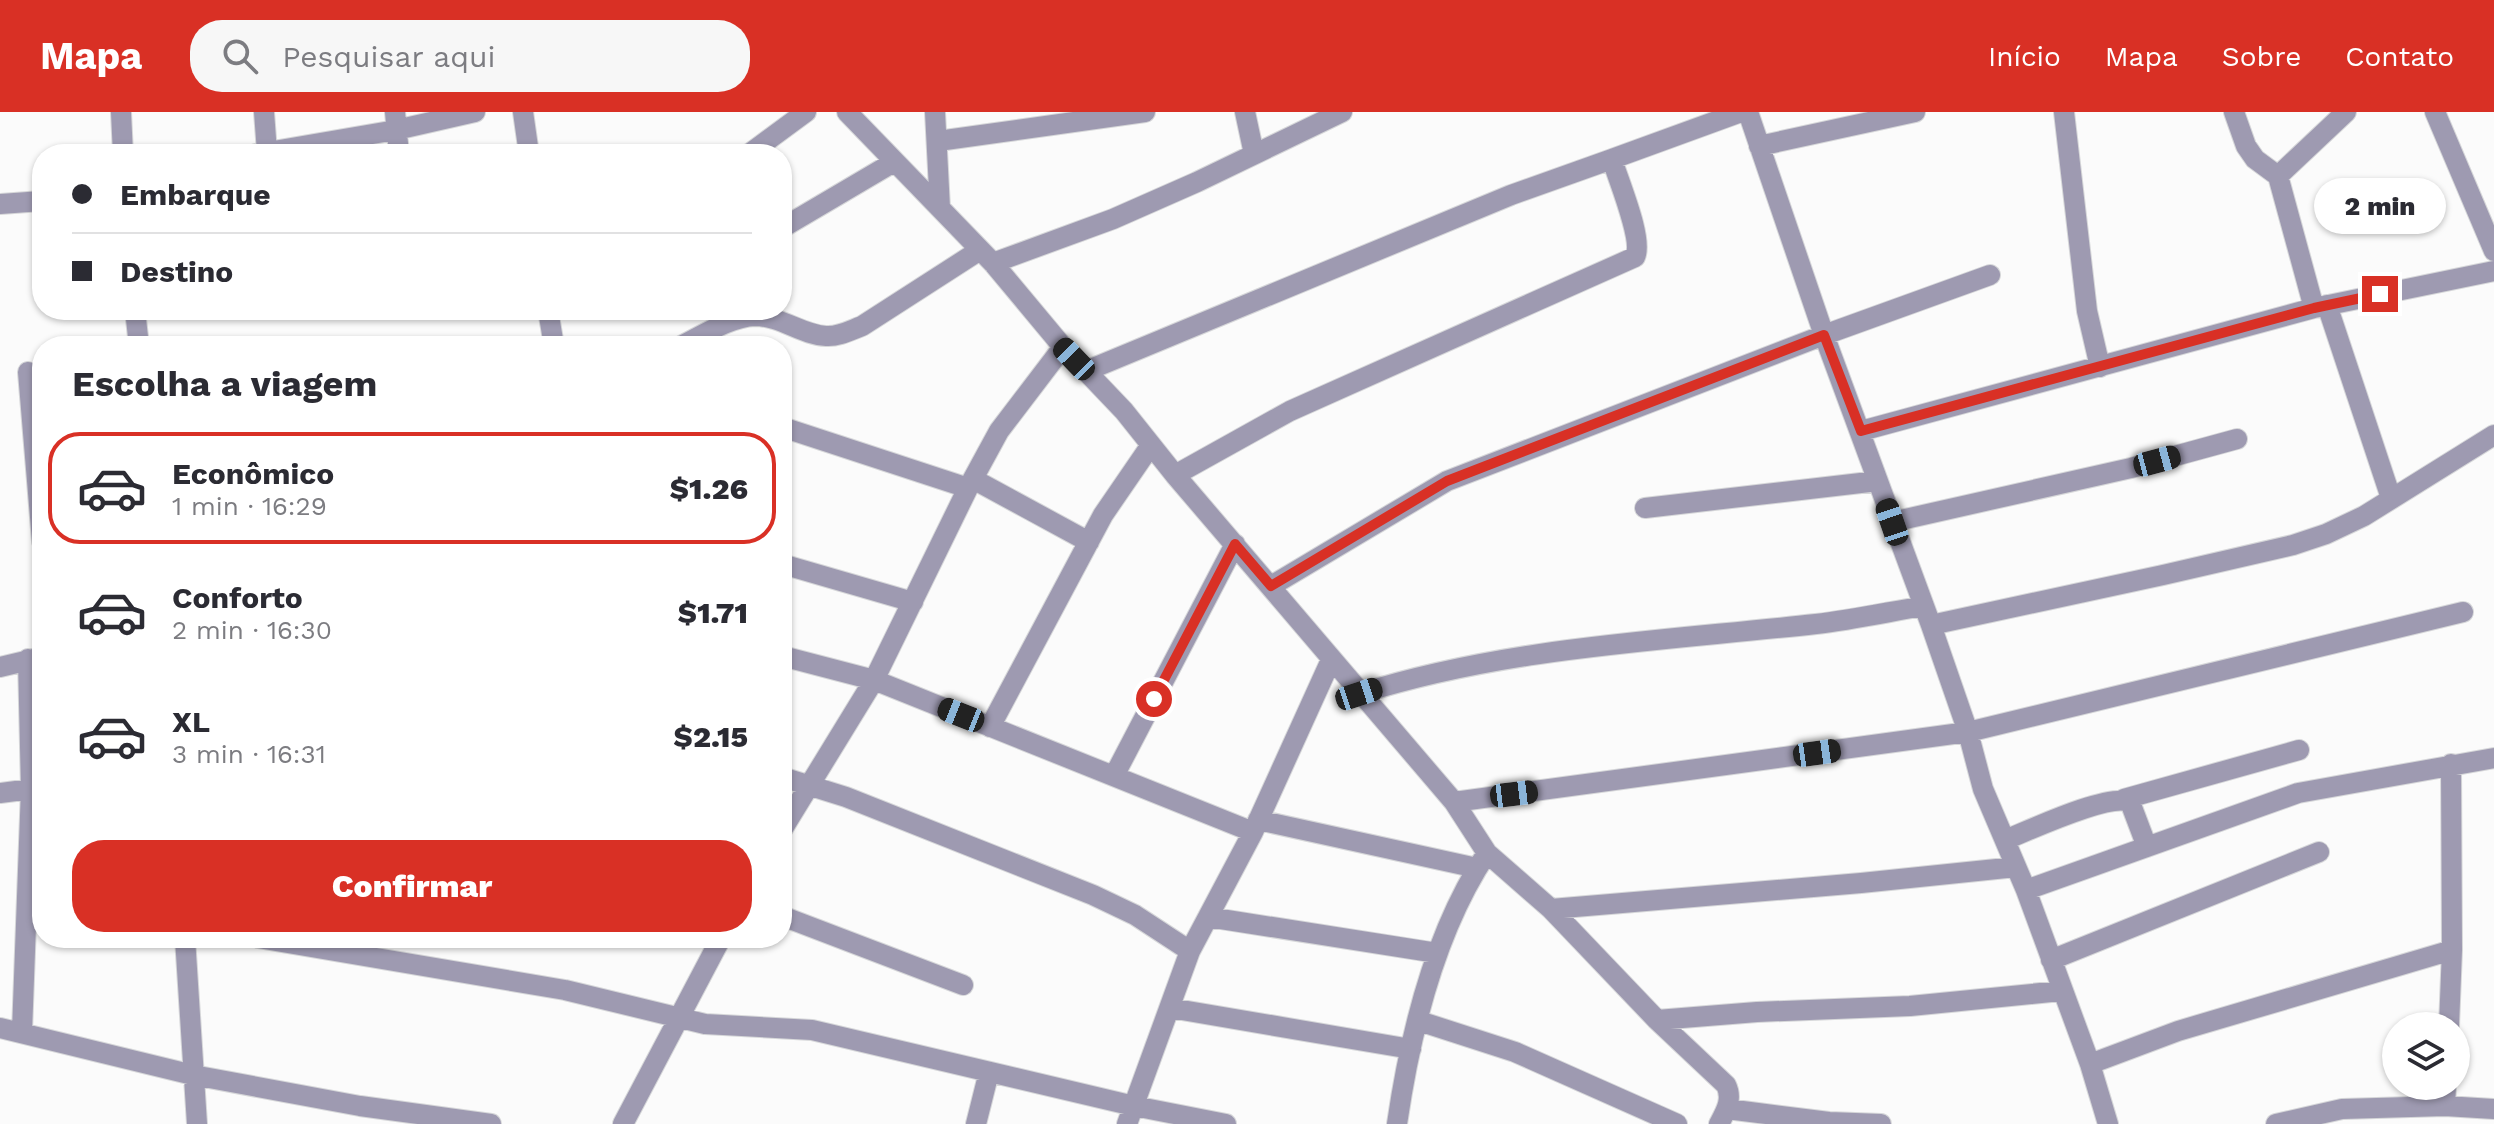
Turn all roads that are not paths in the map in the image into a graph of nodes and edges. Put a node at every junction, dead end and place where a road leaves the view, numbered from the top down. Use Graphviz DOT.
graph roads {
  1 [pos="121,112"];
  2 [pos="264,112"];
  3 [pos="475,112"];
  4 [pos="523,112"];
  5 [pos="806,112"];
  6 [pos="847,112"];
  7 [pos="935,112"];
  8 [pos="1145,112"];
  9 [pos="1245,112"];
  10 [pos="1342,112"];
  11 [pos="1741,112"];
  12 [pos="1748,112"];
  13 [pos="1915,112"];
  14 [pos="2064,112"];
  15 [pos="2234,112"];
  16 [pos="2346,112"];
  17 [pos="2435,112"];
  18 [pos="396,121"];
  19 [pos="938,141"];
  20 [pos="123,144"];
  21 [pos="262,144"];
  22 [pos="299,144"];
  23 [pos="398,144"];
  24 [pos="528,144"];
  25 [pos="763,144"];
  26 [pos="1759,146"];
  27 [pos="1254,154"];
  28 [pos="1612,159"];
  29 [pos="894,162"];
  30 [pos="2278,176"];
  31 [pos="32,202"];
  32 [pos="0,204"];
  33 [pos="940,208"];
  34 [pos="792,222"];
  35 [pos="2494,251"];
  36 [pos="986,256"];
  37 [pos="2494,271"];
  38 [pos="1990,275"];
  39 [pos="2320,306"];
  40 [pos="735,320"];
  41 [pos="779,320"];
  42 [pos="1824,335"];
  43 [pos="702,336"];
  44 [pos="1063,347"];
  45 [pos="2100,367"];
  46 [pos="1086,371"];
  47 [pos="28,372"];
  48 [pos="32,420"];
  49 [pos="792,430"];
  50 [pos="1861,431"];
  51 [pos="2494,435"];
  52 [pos="2237,439"];
  53 [pos="1151,445"];
  54 [pos="1175,475"];
  55 [pos="1878,481"];
  56 [pos="970,483"];
  57 [pos="2391,498"];
  58 [pos="1645,508"];
  59 [pos="1892,522"];
  60 [pos="1089,542"];
  61 [pos="1235,544"];
  62 [pos="792,567"];
  63 [pos="1271,586"];
  64 [pos="913,602"];
  65 [pos="2463,612"];
  66 [pos="1928,616"];
  67 [pos="32,659"];
  68 [pos="792,659"];
  69 [pos="1331,660"];
  70 [pos="0,667"];
  71 [pos="874,680"];
  72 [pos="1359,694"];
  73 [pos="990,727"];
  74 [pos="1968,732"];
  75 [pos="2299,750"];
  76 [pos="32,756"];
  77 [pos="2494,758"];
  78 [pos="2451,764"];
  79 [pos="1114,776"];
  80 [pos="792,780"];
  81 [pos="808,785"];
  82 [pos="31,789"];
  83 [pos="0,793"];
  84 [pos="2124,799"];
  85 [pos="1454,802"];
  86 [pos="792,813"];
  87 [pos="1255,826"];
  88 [pos="2005,840"];
  89 [pos="2147,847"];
  90 [pos="2319,852"];
  91 [pos="1482,860"];
  92 [pos="2016,867"];
  93 [pos="2026,890"];
  94 [pos="1551,909"];
  95 [pos="1208,917"];
  96 [pos="792,920"];
  97 [pos="186,948"];
  98 [pos="318,948"];
  99 [pos="716,948"];
  100 [pos="2452,950"];
  101 [pos="1190,951"];
  102 [pos="1437,953"];
  103 [pos="2051,960"];
  104 [pos="963,985"];
  105 [pos="2061,991"];
  106 [pos="1170,1008"];
  107 [pos="2450,1012"];
  108 [pos="678,1018"];
  109 [pos="1657,1020"];
  110 [pos="1419,1021"];
  111 [pos="0,1028"];
  112 [pos="22,1032"];
  113 [pos="1411,1049"];
  114 [pos="2090,1064"];
  115 [pos="989,1072"];
  116 [pos="193,1075"];
  117 [pos="2425,1100"];
  118 [pos="2460,1100"];
  119 [pos="2494,1109"];
  120 [pos="359,1115"];
  121 [pos="1130,1115"];
  122 [pos="1723,1116"];
  123 [pos="2344,1116"];
  124 [pos="1829,1123"];
  125 [pos="197,1124"];
  126 [pos="491,1124"];
  127 [pos="623,1124"];
  128 [pos="976,1124"];
  129 [pos="1226,1124"];
  130 [pos="1397,1124"];
  131 [pos="1677,1124"];
  132 [pos="1881,1124"];
  133 [pos="2108,1124"];
  134 [pos="2276,1124"];
  1 -- 20 [label="street"];
  2 -- 21 [label="street"];
  3 -- 18 [label="street"];
  4 -- 24 [label="street"];
  5 -- 25 [label="street"];
  6 -- 29 [label="street"];
  7 -- 19 [label="street"];
  8 -- 19 [label="street"];
  9 -- 27 [label="street"];
  10 -- 27 [label="street"];
  11 -- 28 [label="street"];
  12 -- 26 [label="street"];
  13 -- 26 [label="street"];
  14 -- 45 [label="street"];
  15 -- 30 [label="street"];
  16 -- 30 [label="street"];
  17 -- 35 [label="street"];
  18 -- 22 [label="street"];
  18 -- 23 [label="street"];
  19 -- 33 [label="street"];
  26 -- 42 [label="street"];
  27 -- 36 [label="street"];
  28 -- 46 [label="street"];
  28 -- 54 [label="street"];
  29 -- 33 [label="street"];
  29 -- 34 [label="street"];
  30 -- 39 [label="street"];
  31 -- 32 [label="street"];
  33 -- 36 [label="street"];
  36 -- 41 [label="street"];
  36 -- 44 [label="street"];
  37 -- 39 [label="street"];
  38 -- 42 [label="street"];
  39 -- 45 [label="street"];
  39 -- 57 [label="street"];
  40 -- 43 [label="street"];
  42 -- 50 [label="street"];
  42 -- 63 [label="street"];
  44 -- 46 [label="street"];
  44 -- 56 [label="street"];
  45 -- 50 [label="street"];
  46 -- 53 [label="street"];
  47 -- 48 [label="street"];
  49 -- 56 [label="street"];
  50 -- 55 [label="street"];
  51 -- 57 [label="street"];
  52 -- 59 [label="street"];
  53 -- 54 [label="street"];
  53 -- 60 [label="street"];
  54 -- 61 [label="street"];
  55 -- 58 [label="street"];
  55 -- 59 [label="street"];
  56 -- 60 [label="street"];
  56 -- 64 [label="street"];
  57 -- 66 [label="street"];
  59 -- 66 [label="street"];
  60 -- 73 [label="street"];
  61 -- 63 [label="street"];
  61 -- 79 [label="street"];
  62 -- 64 [label="street"];
  63 -- 69 [label="street"];
  64 -- 71 [label="street"];
  65 -- 74 [label="street"];
  66 -- 72 [label="street"];
  66 -- 74 [label="street"];
  67 -- 70 [label="street"];
  68 -- 71 [label="street"];
  69 -- 72 [label="street"];
  69 -- 87 [label="street"];
  71 -- 73 [label="street"];
  71 -- 81 [label="street"];
  72 -- 85 [label="street"];
  73 -- 79 [label="street"];
  74 -- 85 [label="street"];
  74 -- 88 [label="street"];
  75 -- 84 [label="street"];
  76 -- 82 [label="street"];
  77 -- 78 [label="street"];
  78 -- 89 [label="street"];
  78 -- 100 [label="street"];
  79 -- 87 [label="street"];
  80 -- 81 [label="street"];
  81 -- 86 [label="street"];
  81 -- 101 [label="street"];
  82 -- 83 [label="street"];
  82 -- 112 [label="street"];
  84 -- 88 [label="street"];
  84 -- 89 [label="street"];
  85 -- 91 [label="street"];
  87 -- 91 [label="street"];
  87 -- 95 [label="street"];
  88 -- 92 [label="street"];
  89 -- 93 [label="street"];
  90 -- 103 [label="street"];
  91 -- 94 [label="street"];
  91 -- 102 [label="street"];
  92 -- 93 [label="street"];
  92 -- 94 [label="street"];
  93 -- 103 [label="street"];
  94 -- 109 [label="street"];
  95 -- 101 [label="street"];
  95 -- 102 [label="street"];
  96 -- 104 [label="street"];
  97 -- 116 [label="street"];
  98 -- 108 [label="street"];
  99 -- 108 [label="street"];
  100 -- 107 [label="street"];
  100 -- 114 [label="street"];
  101 -- 106 [label="street"];
  102 -- 110 [label="street"];
  103 -- 105 [label="street"];
  105 -- 109 [label="street"];
  105 -- 114 [label="street"];
  106 -- 113 [label="street"];
  106 -- 121 [label="street"];
  108 -- 115 [label="street"];
  108 -- 127 [label="street"];
  109 -- 122 [label="street"];
  110 -- 113 [label="street"];
  110 -- 131 [label="street"];
  111 -- 112 [label="street"];
  112 -- 116 [label="street"];
  113 -- 130 [label="street"];
  114 -- 133 [label="street"];
  115 -- 121 [label="street"];
  115 -- 128 [label="street"];
  116 -- 120 [label="street"];
  116 -- 125 [label="street"];
  117 -- 123 [label="street"];
  118 -- 119 [label="street"];
  120 -- 126 [label="street"];
  121 -- 129 [label="street"];
  122 -- 124 [label="street"];
  123 -- 134 [label="street"];
  124 -- 132 [label="street"];
}
